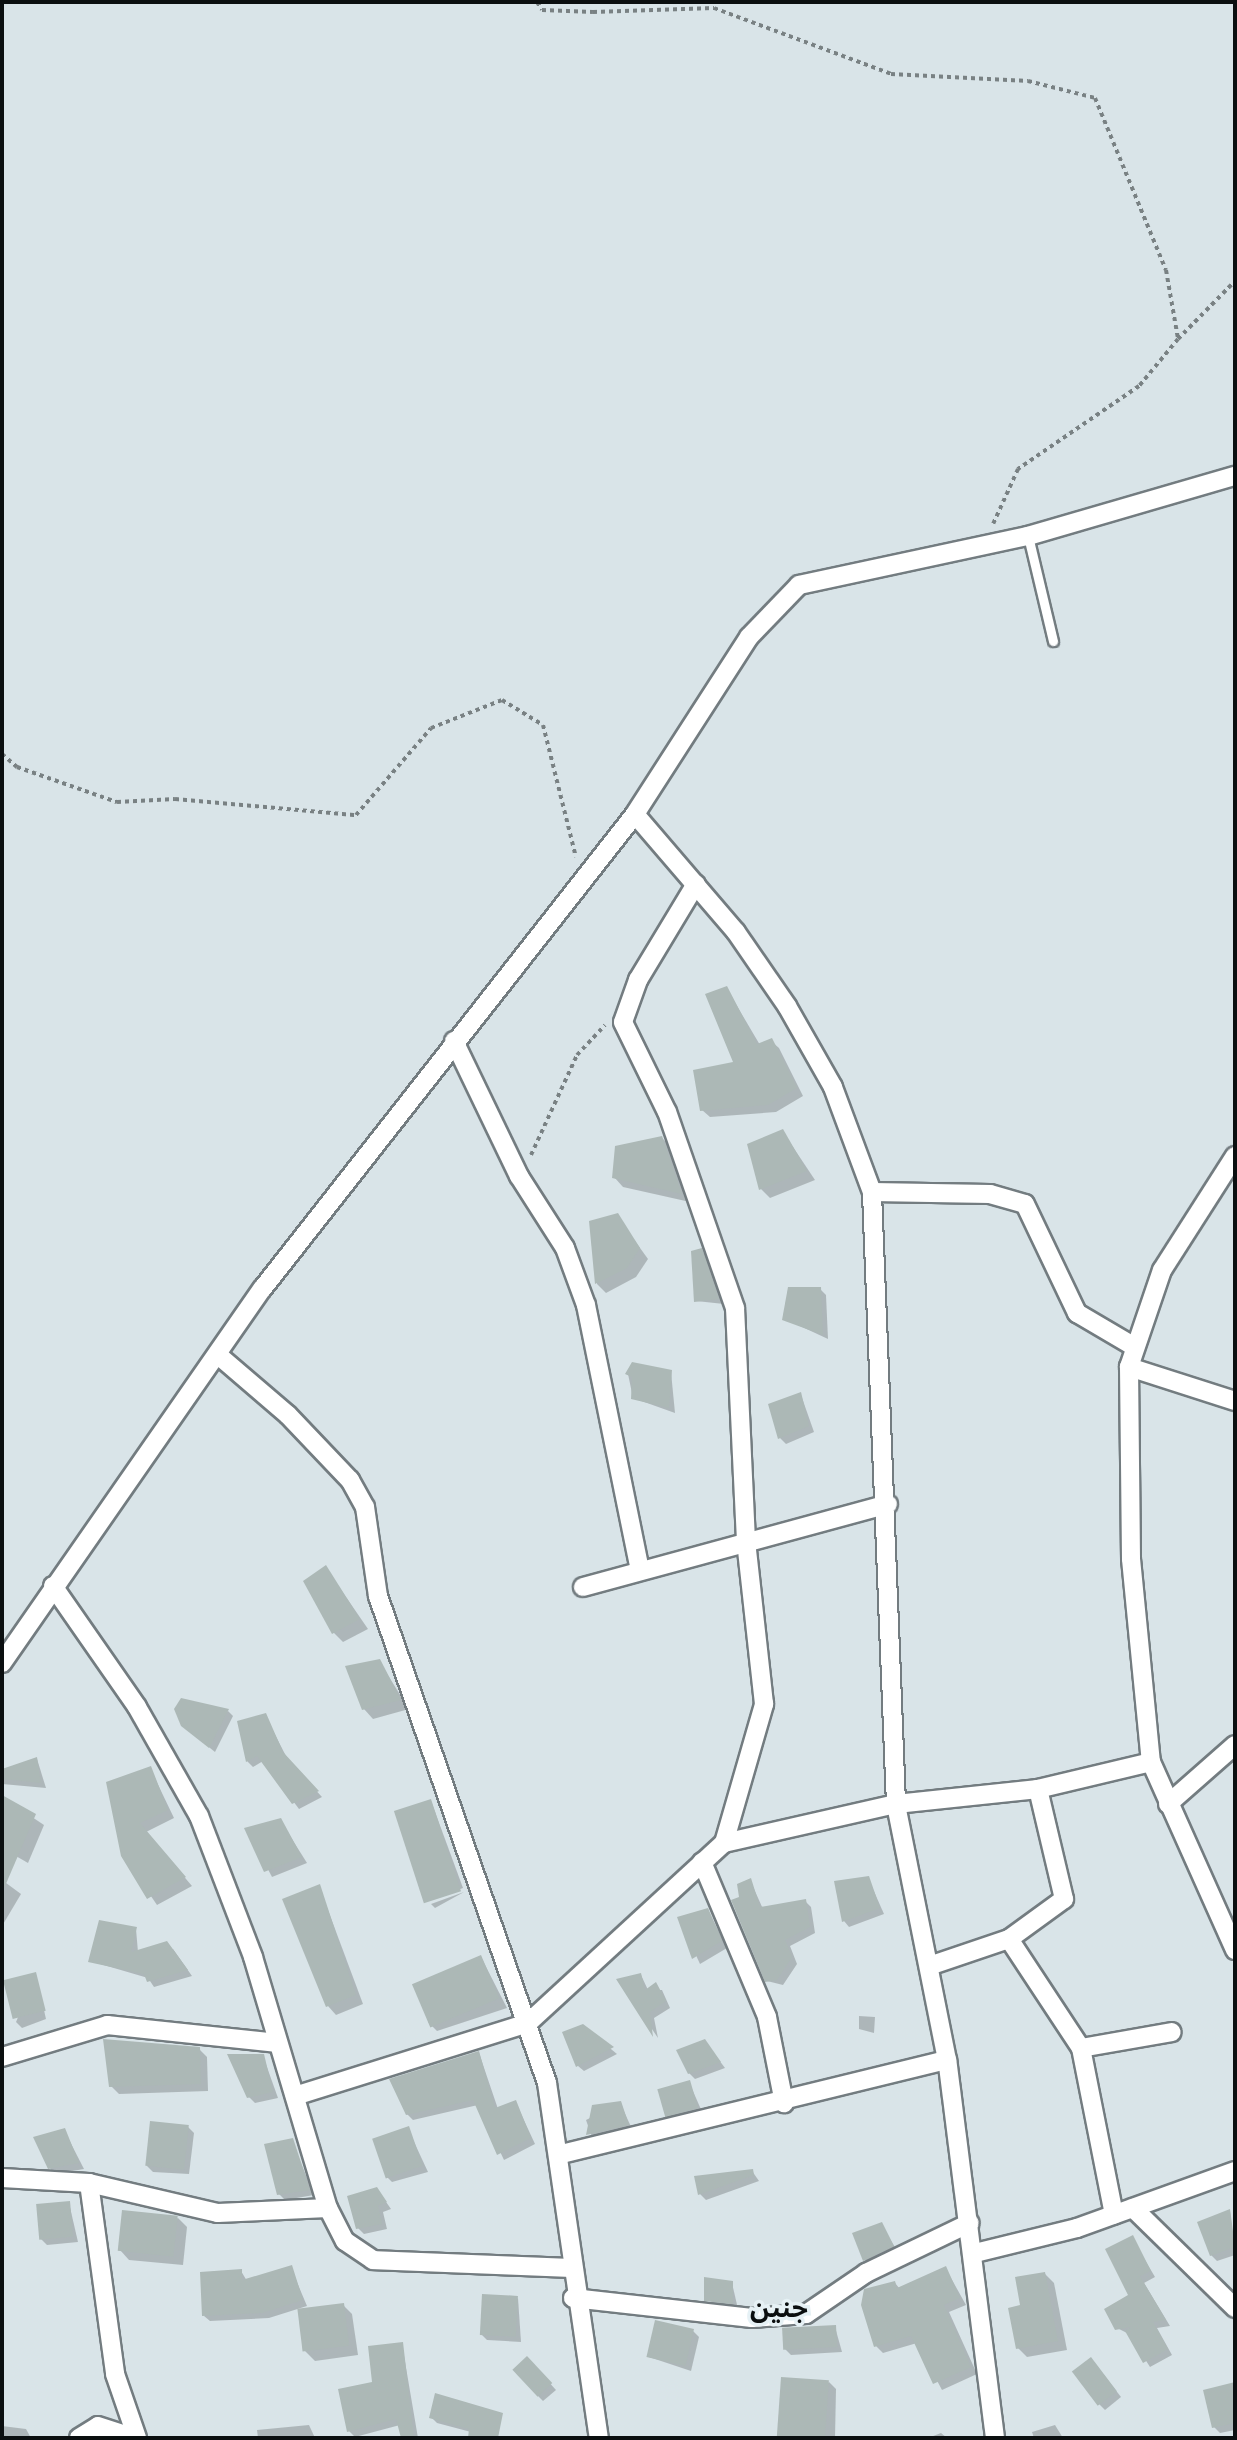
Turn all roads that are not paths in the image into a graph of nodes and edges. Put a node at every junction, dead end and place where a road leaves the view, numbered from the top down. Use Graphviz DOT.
graph roads {
  1 [pos="1235,476"];
  2 [pos="1028,536"];
  3 [pos="1053,641"];
  4 [pos="635,814"];
  5 [pos="696,884"];
  6 [pos="454,1041"];
  7 [pos="1235,1156"];
  8 [pos="872,1192"];
  9 [pos="1135,1347"];
  10 [pos="218,1355"];
  11 [pos="1129,1367"];
  12 [pos="1235,1401"];
  13 [pos="888,1504"];
  14 [pos="746,1541"];
  15 [pos="640,1570"];
  16 [pos="53,1586"];
  17 [pos="583,1587"];
  18 [pos="2,1663"];
  19 [pos="1235,1745"];
  20 [pos="1151,1762"];
  21 [pos="1038,1789"];
  22 [pos="896,1804"];
  23 [pos="1168,1804"];
  24 [pos="724,1843"];
  25 [pos="702,1862"];
  26 [pos="1009,1939"];
  27 [pos="1235,1950"];
  28 [pos="932,1965"];
  29 [pos="528,2023"];
  30 [pos="1172,2032"];
  31 [pos="278,2043"];
  32 [pos="1081,2048"];
  33 [pos="2,2057"];
  34 [pos="947,2060"];
  35 [pos="295,2096"];
  36 [pos="784,2103"];
  37 [pos="561,2154"];
  38 [pos="1235,2171"];
  39 [pos="2,2178"];
  40 [pos="89,2183"];
  41 [pos="328,2208"];
  42 [pos="1133,2208"];
  43 [pos="1114,2215"];
  44 [pos="970,2223"];
  45 [pos="975,2253"];
  46 [pos="569,2268"];
  47 [pos="573,2298"];
  48 [pos="1235,2308"];
  49 [pos="79,2438"];
  50 [pos="136,2438"];
  51 [pos="599,2438"];
  52 [pos="995,2438"];
  1 -- 2 [label="street"];
  2 -- 3 [label="lane"];
  2 -- 4 [label="street"];
  4 -- 5 [label="street"];
  4 -- 6 [label="street"];
  5 -- 8 [label="street"];
  5 -- 14 [label="street"];
  6 -- 10 [label="street"];
  6 -- 15 [label="street"];
  7 -- 9 [label="street"];
  8 -- 9 [label="street"];
  8 -- 13 [label="street"];
  9 -- 11 [label="street"];
  10 -- 16 [label="street"];
  10 -- 29 [label="street"];
  11 -- 12 [label="street"];
  11 -- 20 [label="street"];
  13 -- 14 [label="street"];
  13 -- 22 [label="street"];
  14 -- 15 [label="street"];
  14 -- 24 [label="street"];
  15 -- 17 [label="street"];
  16 -- 18 [label="street"];
  16 -- 31 [label="street"];
  19 -- 23 [label="street"];
  20 -- 21 [label="street"];
  20 -- 23 [label="street"];
  21 -- 22 [label="street"];
  21 -- 26 [label="street"];
  22 -- 24 [label="street"];
  22 -- 28 [label="street"];
  23 -- 27 [label="street"];
  24 -- 25 [label="street"];
  25 -- 29 [label="street"];
  25 -- 36 [label="street"];
  26 -- 28 [label="street"];
  26 -- 32 [label="street"];
  28 -- 34 [label="street"];
  29 -- 35 [label="street"];
  29 -- 37 [label="street"];
  30 -- 32 [label="street"];
  31 -- 33 [label="street"];
  31 -- 35 [label="street"];
  32 -- 43 [label="street"];
  34 -- 36 [label="street"];
  34 -- 44 [label="street"];
  35 -- 41 [label="street"];
  36 -- 37 [label="street"];
  37 -- 46 [label="street"];
  38 -- 42 [label="street"];
  39 -- 40 [label="street"];
  40 -- 41 [label="street"];
  40 -- 50 [label="street"];
  41 -- 46 [label="street"];
  42 -- 43 [label="street"];
  42 -- 48 [label="street"];
  43 -- 45 [label="street"];
  44 -- 45 [label="street"];
  44 -- 47 [label="street"];
  45 -- 52 [label="street"];
  46 -- 47 [label="street"];
  47 -- 51 [label="street"];
  49 -- 50 [label="street"];
}
